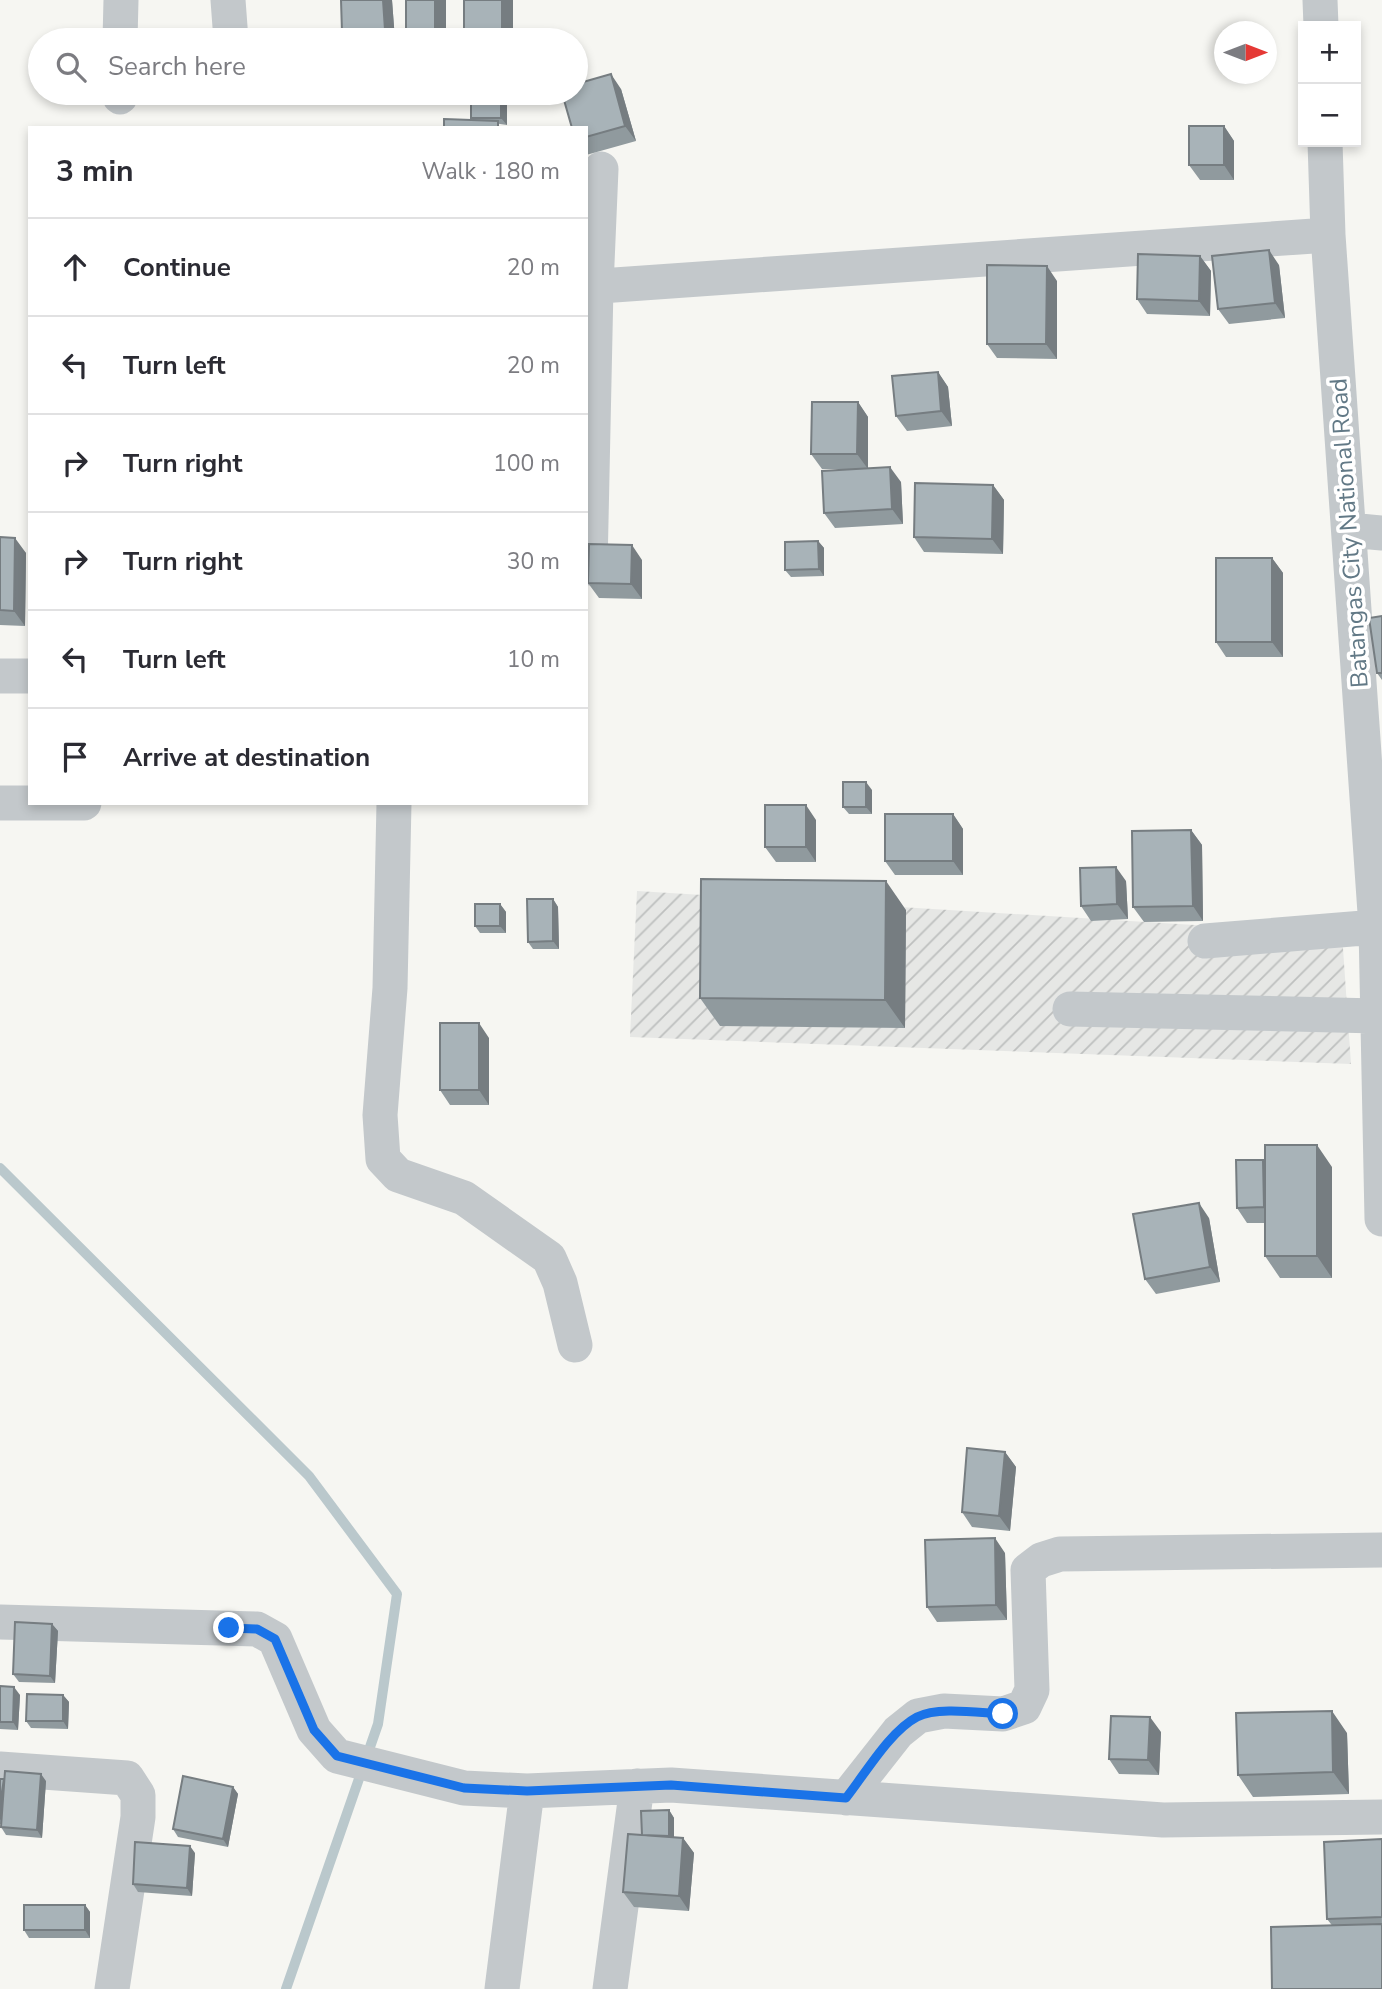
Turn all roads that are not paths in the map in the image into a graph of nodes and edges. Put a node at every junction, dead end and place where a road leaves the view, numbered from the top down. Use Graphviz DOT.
graph roads {
  1 [pos="121,0"];
  2 [pos="229,0"];
  3 [pos="1320,0"];
  4 [pos="1321,21"];
  5 [pos="120,28"];
  6 [pos="230,28"];
  7 [pos="1325,147"];
  8 [pos="601,169"];
  9 [pos="1328,235"];
  10 [pos="591,287"];
  11 [pos="1366,531"];
  12 [pos="590,568"];
  13 [pos="0,676"];
  14 [pos="28,676"];
  15 [pos="0,803"];
  16 [pos="28,803"];
  17 [pos="394,805"];
  18 [pos="1376,927"];
  19 [pos="1205,941"];
  20 [pos="1070,1009"];
  21 [pos="1378,1016"];
  22 [pos="1382,1219"];
  23 [pos="575,1345"];
  24 [pos="1382,1550"];
  25 [pos="0,1622"];
  26 [pos="0,1769"];
  27 [pos="637,1786"];
  28 [pos="527,1791"];
  29 [pos="846,1798"];
  30 [pos="1382,1817"];
  31 [pos="112,1989"];
  32 [pos="502,1989"];
  33 [pos="610,1989"];
  1 -- 5 [label="street"];
  2 -- 6 [label="street"];
  3 -- 4 [label="street"];
  7 -- 9 [label="street, Batangas City National Road"];
  8 -- 10 [label="street"];
  9 -- 10 [label="street"];
  9 -- 11 [label="street, Batangas City National Road"];
  10 -- 12 [label="street"];
  11 -- 18 [label="street, Batangas City National Road"];
  13 -- 14 [label="street"];
  15 -- 16 [label="street"];
  17 -- 23 [label="street"];
  18 -- 19 [label="street"];
  18 -- 21 [label="street, Batangas City National Road"];
  20 -- 21 [label="street"];
  21 -- 22 [label="street, Batangas City National Road"];
  24 -- 29 [label="street"];
  25 -- 28 [label="street"];
  26 -- 31 [label="street"];
  27 -- 28 [label="street"];
  27 -- 29 [label="street"];
  27 -- 33 [label="street"];
  28 -- 32 [label="street"];
  29 -- 30 [label="street"];
}
